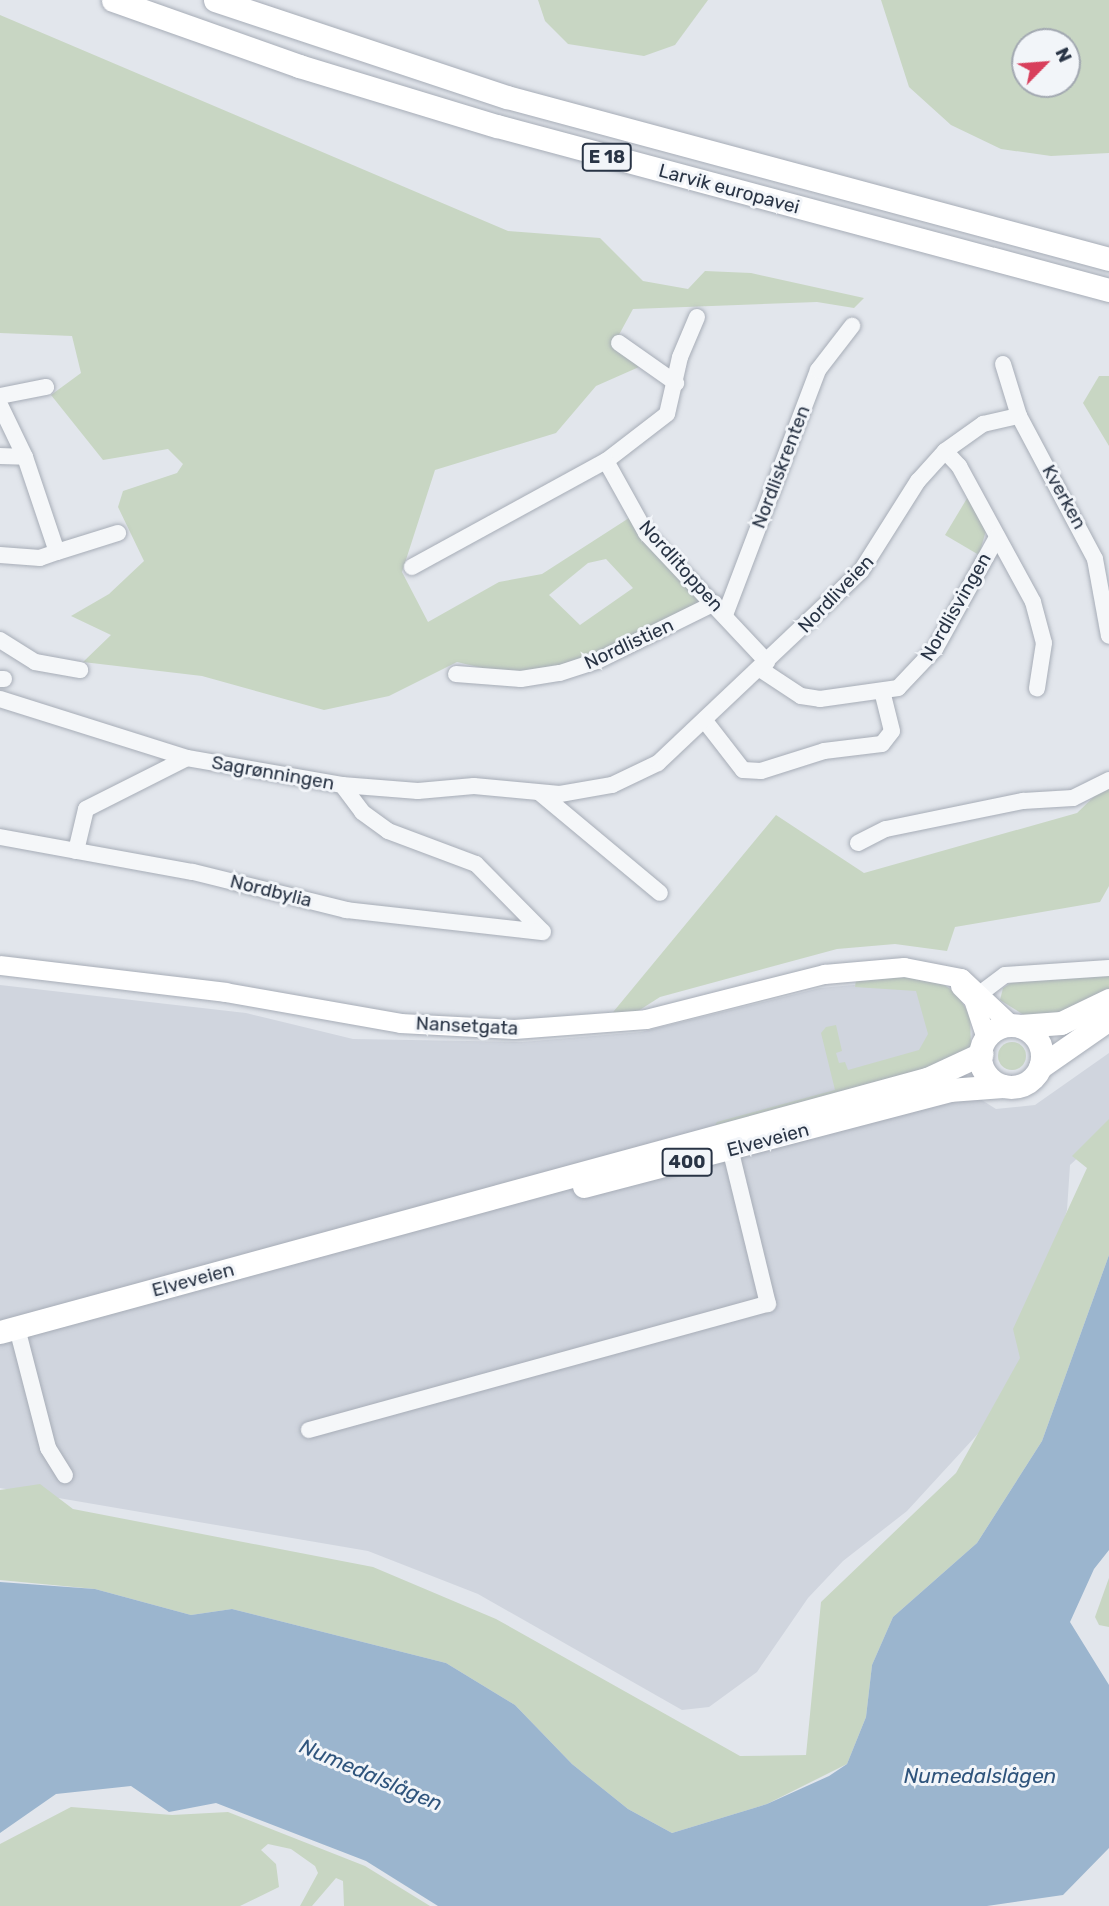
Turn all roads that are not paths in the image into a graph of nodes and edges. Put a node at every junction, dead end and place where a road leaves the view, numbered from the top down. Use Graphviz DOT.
graph roads {
  1 [pos="113,0"];
  2 [pos="215,0"];
  3 [pos="1109,259"];
  4 [pos="1109,290"];
  5 [pos="697,317"];
  6 [pos="852,326"];
  7 [pos="619,342"];
  8 [pos="1003,364"];
  9 [pos="676,383"];
  10 [pos="46,387"];
  11 [pos="0,396"];
  12 [pos="0,405"];
  13 [pos="1019,416"];
  14 [pos="946,451"];
  15 [pos="0,456"];
  16 [pos="25,457"];
  17 [pos="607,461"];
  18 [pos="118,533"];
  19 [pos="997,537"];
  20 [pos="57,552"];
  21 [pos="0,555"];
  22 [pos="412,567"];
  23 [pos="720,609"];
  24 [pos="1109,636"];
  25 [pos="0,640"];
  26 [pos="763,666"];
  27 [pos="80,670"];
  28 [pos="456,674"];
  29 [pos="1037,688"];
  30 [pos="883,694"];
  31 [pos="0,699"];
  32 [pos="705,721"];
  33 [pos="187,758"];
  34 [pos="1109,780"];
  35 [pos="342,785"];
  36 [pos="540,793"];
  37 [pos="0,837"];
  38 [pos="858,843"];
  39 [pos="76,851"];
  40 [pos="660,893"];
  41 [pos="543,932"];
  42 [pos="0,965"];
  43 [pos="1109,968"];
  44 [pos="977,995"];
  45 [pos="1109,1000"];
  46 [pos="1109,1019"];
  47 [pos="1016,1025"];
  48 [pos="983,1046"];
  49 [pos="1040,1067"];
  50 [pos="1003,1086"];
  51 [pos="729,1142"];
  52 [pos="9,1330"];
  53 [pos="309,1430"];
  54 [pos="65,1475"];
  1 -- 4 [label="highway, Larvik europavei / E 18"];
  2 -- 3 [label="highway, Larvik europavei / E 18"];
  5 -- 9 [label="street"];
  6 -- 23 [label="street, Nordliskrenten"];
  7 -- 9 [label="street"];
  8 -- 13 [label="street, Kverken"];
  9 -- 17 [label="street"];
  10 -- 11 [label="street"];
  12 -- 16 [label="street"];
  13 -- 14 [label="street, Nordliveien"];
  13 -- 24 [label="street, Kverken"];
  14 -- 19 [label="street, Nordlisvingen"];
  14 -- 26 [label="street, Nordliveien"];
  15 -- 16 [label="street"];
  16 -- 20 [label="street"];
  17 -- 22 [label="street"];
  17 -- 23 [label="street, Nordlitoppen"];
  18 -- 20 [label="street"];
  19 -- 29 [label="street, Nordlisvingen"];
  19 -- 30 [label="street, Nordlisvingen"];
  20 -- 21 [label="street"];
  23 -- 26 [label="street, Nordlitoppen"];
  23 -- 28 [label="street, Nordlistien"];
  25 -- 27 [label="street"];
  26 -- 30 [label="street, Nordlisvingen"];
  26 -- 32 [label="street, Nordliveien"];
  30 -- 32 [label="street"];
  31 -- 33 [label="street, Sagrønningen"];
  32 -- 36 [label="street, Nordliveien"];
  33 -- 35 [label="street, Sagrønningen"];
  33 -- 39 [label="street"];
  34 -- 38 [label="street"];
  35 -- 36 [label="street, Nordliveien"];
  35 -- 41 [label="street, Sagrønningen"];
  36 -- 40 [label="street"];
  37 -- 39 [label="street, Nordbylia"];
  39 -- 41 [label="street, Nordbylia"];
  42 -- 44 [label="main road, Nansetgata"];
  43 -- 44 [label="street"];
  44 -- 47 [label="main road, Nansetgata"];
  44 -- 48 [label="main road"];
  45 -- 47 [label="highway, 400"];
  46 -- 49 [label="highway, 400"];
  47 -- 48 [label="highway, 400"];
  47 -- 49 [label="highway"];
  48 -- 50 [label="highway"];
  48 -- 51 [label="highway, Elveveien / 400"];
  49 -- 50 [label="highway, 400"];
  50 -- 51 [label="highway, Elveveien / 400"];
  51 -- 52 [label="highway, Elveveien / 400"];
  51 -- 53 [label="street"];
  52 -- 54 [label="street, Elveveien"];
}
